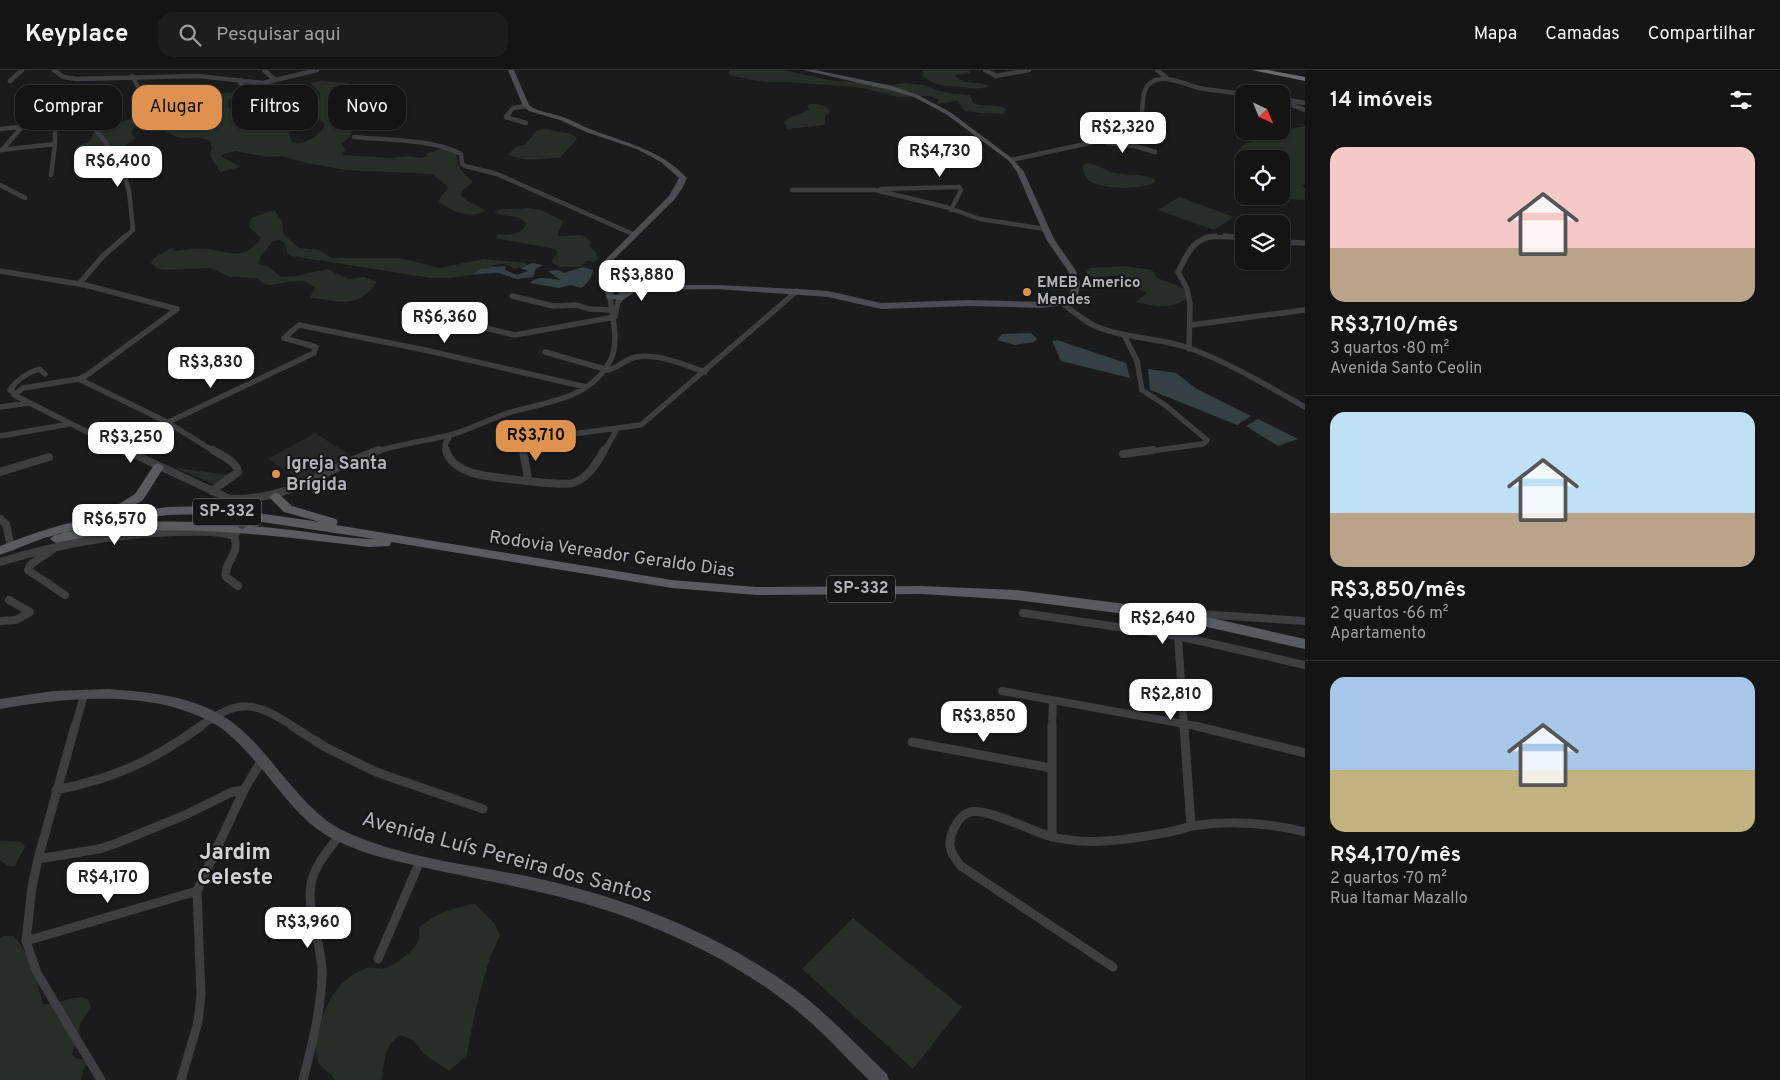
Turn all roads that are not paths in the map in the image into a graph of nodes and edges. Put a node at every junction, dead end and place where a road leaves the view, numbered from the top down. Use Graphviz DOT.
graph roads {
  1 [pos="22,70"];
  2 [pos="54,70"];
  3 [pos="59,70"];
  4 [pos="264,70"];
  5 [pos="317,70"];
  6 [pos="511,70"];
  7 [pos="806,70"];
  8 [pos="985,70"];
  9 [pos="1029,70"];
  10 [pos="1157,70"];
  11 [pos="1256,70"];
  12 [pos="1271,70"];
  13 [pos="132,77"];
  14 [pos="1305,78"];
  15 [pos="1168,79"];
  16 [pos="241,80"];
  17 [pos="275,80"];
  18 [pos="10,81"];
  19 [pos="137,85"];
  20 [pos="245,85"];
  21 [pos="263,85"];
  22 [pos="1235,93"];
  23 [pos="1290,101"];
  24 [pos="1305,103"];
  25 [pos="1290,104"];
  26 [pos="526,106"];
  27 [pos="1305,110"];
  28 [pos="154,116"];
  29 [pos="526,123"];
  30 [pos="15,128"];
  31 [pos="0,129"];
  32 [pos="19,130"];
  33 [pos="55,130"];
  34 [pos="95,130"];
  35 [pos="354,137"];
  36 [pos="1094,142"];
  37 [pos="56,144"];
  38 [pos="1,151"];
  39 [pos="1155,152"];
  40 [pos="1011,160"];
  41 [pos="51,174"];
  42 [pos="0,186"];
  43 [pos="792,190"];
  44 [pos="875,190"];
  45 [pos="25,198"];
  46 [pos="951,210"];
  47 [pos="1046,229"];
  48 [pos="635,234"];
  49 [pos="1235,237"];
  50 [pos="1290,242"];
  51 [pos="1304,243"];
  52 [pos="0,271"];
  53 [pos="79,284"];
  54 [pos="608,284"];
  55 [pos="797,292"];
  56 [pos="621,294"];
  57 [pos="512,296"];
  58 [pos="609,296"];
  59 [pos="1062,303"];
  60 [pos="612,310"];
  61 [pos="1305,310"];
  62 [pos="614,317"];
  63 [pos="442,318"];
  64 [pos="1191,325"];
  65 [pos="1124,336"];
  66 [pos="1189,348"];
  67 [pos="545,352"];
  68 [pos="604,369"];
  69 [pos="705,372"];
  70 [pos="45,374"];
  71 [pos="79,380"];
  72 [pos="586,387"];
  73 [pos="14,394"];
  74 [pos="28,403"];
  75 [pos="1305,407"];
  76 [pos="0,408"];
  77 [pos="167,422"];
  78 [pos="70,424"];
  79 [pos="617,428"];
  80 [pos="450,435"];
  81 [pos="0,436"];
  82 [pos="436,438"];
  83 [pos="446,445"];
  84 [pos="118,446"];
  85 [pos="1123,454"];
  86 [pos="49,457"];
  87 [pos="158,467"];
  88 [pos="0,472"];
  89 [pos="528,479"];
  90 [pos="212,491"];
  91 [pos="275,497"];
  92 [pos="254,504"];
  93 [pos="0,519"];
  94 [pos="97,521"];
  95 [pos="238,530"];
  96 [pos="358,532"];
  97 [pos="416,543"];
  98 [pos="56,546"];
  99 [pos="8,549"];
  100 [pos="0,556"];
  101 [pos="0,562"];
  102 [pos="238,586"];
  103 [pos="66,595"];
  104 [pos="9,600"];
  105 [pos="1023,613"];
  106 [pos="1180,616"];
  107 [pos="0,620"];
  108 [pos="1305,621"];
  109 [pos="1178,636"];
  110 [pos="1305,644"];
  111 [pos="1305,665"];
  112 [pos="1002,691"];
  113 [pos="84,695"];
  114 [pos="1053,701"];
  115 [pos="0,704"];
  116 [pos="213,717"];
  117 [pos="1182,722"];
  118 [pos="912,742"];
  119 [pos="1305,753"];
  120 [pos="262,760"];
  121 [pos="1051,768"];
  122 [pos="56,790"];
  123 [pos="244,790"];
  124 [pos="483,808"];
  125 [pos="1191,826"];
  126 [pos="1305,832"];
  127 [pos="340,835"];
  128 [pos="1052,837"];
  129 [pos="38,859"];
  130 [pos="420,861"];
  131 [pos="198,891"];
  132 [pos="26,941"];
  133 [pos="378,959"];
  134 [pos="1113,967"];
  135 [pos="101,1080"];
  136 [pos="181,1080"];
  137 [pos="303,1080"];
  138 [pos="881,1080"];
  1 -- 18 [label="street"];
  2 -- 13 [label="street"];
  3 -- 13 [label="street"];
  4 -- 17 [label="street"];
  5 -- 17 [label="street"];
  6 -- 26 [label="street"];
  7 -- 40 [label="street"];
  8 -- 9 [label="street"];
  10 -- 15 [label="street"];
  11 -- 14 [label="highway"];
  12 -- 14 [label="highway"];
  13 -- 16 [label="street"];
  13 -- 19 [label="street"];
  15 -- 22 [label="street"];
  15 -- 36 [label="street"];
  16 -- 17 [label="street"];
  16 -- 20 [label="street"];
  17 -- 21 [label="street"];
  23 -- 24 [label="street"];
  25 -- 27 [label="street"];
  26 -- 29 [label="street"];
  26 -- 48 [label="street"];
  28 -- 28 [label="street"];
  30 -- 31 [label="street"];
  32 -- 38 [label="street"];
  33 -- 37 [label="street"];
  34 -- 53 [label="street"];
  35 -- 48 [label="street"];
  36 -- 39 [label="street"];
  36 -- 40 [label="street"];
  37 -- 38 [label="street"];
  37 -- 41 [label="street"];
  40 -- 47 [label="street"];
  42 -- 45 [label="street"];
  43 -- 44 [label="street"];
  44 -- 46 [label="street"];
  44 -- 46 [label="street"];
  46 -- 47 [label="street"];
  47 -- 59 [label="street"];
  48 -- 54 [label="street"];
  49 -- 64 [label="street"];
  50 -- 51 [label="street"];
  52 -- 53 [label="street"];
  53 -- 71 [label="street"];
  54 -- 56 [label="street"];
  54 -- 58 [label="street"];
  55 -- 56 [label="street"];
  55 -- 59 [label="street"];
  55 -- 69 [label="street"];
  56 -- 58 [label="street"];
  56 -- 62 [label="street"];
  57 -- 60 [label="street"];
  58 -- 60 [label="street"];
  59 -- 65 [label="street"];
  60 -- 62 [label="street"];
  61 -- 64 [label="street"];
  62 -- 63 [label="street"];
  62 -- 68 [label="street"];
  64 -- 66 [label="street"];
  65 -- 66 [label="street"];
  65 -- 85 [label="street"];
  66 -- 75 [label="street"];
  67 -- 68 [label="street"];
  68 -- 69 [label="street"];
  68 -- 72 [label="street"];
  69 -- 79 [label="street"];
  70 -- 73 [label="street"];
  71 -- 73 [label="street"];
  71 -- 77 [label="street"];
  72 -- 77 [label="street"];
  72 -- 80 [label="street"];
  73 -- 74 [label="street"];
  74 -- 76 [label="street"];
  74 -- 78 [label="street"];
  77 -- 84 [label="street"];
  77 -- 90 [label="street"];
  78 -- 81 [label="street"];
  78 -- 84 [label="street"];
  79 -- 89 [label="street"];
  79 -- 89 [label="street"];
  80 -- 82 [label="street"];
  80 -- 83 [label="street"];
  82 -- 83 [label="street"];
  82 -- 91 [label="street"];
  83 -- 89 [label="street"];
  84 -- 87 [label="street"];
  86 -- 88 [label="street"];
  87 -- 90 [label="street"];
  87 -- 94 [label="main road"];
  90 -- 92 [label="street"];
  91 -- 92 [label="street"];
  91 -- 96 [label="main road"];
  92 -- 95 [label="street, bridge"];
  93 -- 99 [label="street"];
  94 -- 96 [label="main road, Rodovia Vereador Geraldo Dias / SP-332"];
  94 -- 99 [label="main road, Rodovia Vereador Geraldo Dias / SP-332"];
  95 -- 97 [label="main road"];
  95 -- 98 [label="street"];
  95 -- 99 [label="main road"];
  95 -- 102 [label="street"];
  96 -- 97 [label="main road, Rodovia Vereador Geraldo Dias / SP-332"];
  97 -- 106 [label="main road, Rodovia Vereador Geraldo Dias / SP-332"];
  98 -- 101 [label="street"];
  98 -- 103 [label="street"];
  99 -- 100 [label="main road, Rodovia Vereador Geraldo Dias / SP-332"];
  104 -- 107 [label="street"];
  105 -- 109 [label="street"];
  106 -- 108 [label="street"];
  106 -- 109 [label="street"];
  106 -- 110 [label="main road, Rodovia Vereador Geraldo Dias / SP-332"];
  109 -- 111 [label="street"];
  109 -- 117 [label="street"];
  112 -- 114 [label="street"];
  113 -- 115 [label="street, Avenida Luís Pereira dos Santos"];
  113 -- 116 [label="street, Avenida Luís Pereira dos Santos"];
  113 -- 122 [label="street"];
  114 -- 117 [label="street"];
  114 -- 121 [label="street"];
  116 -- 120 [label="street, Avenida Luís Pereira dos Santos"];
  116 -- 122 [label="street"];
  116 -- 124 [label="street"];
  117 -- 119 [label="street"];
  117 -- 125 [label="street"];
  118 -- 121 [label="street"];
  120 -- 123 [label="street"];
  120 -- 127 [label="street, Avenida Luís Pereira dos Santos"];
  121 -- 128 [label="street"];
  122 -- 129 [label="street"];
  123 -- 129 [label="street"];
  123 -- 131 [label="street"];
  125 -- 126 [label="street"];
  125 -- 128 [label="street"];
  127 -- 130 [label="street, Avenida Luís Pereira dos Santos"];
  127 -- 137 [label="street"];
  128 -- 134 [label="street"];
  129 -- 132 [label="street"];
  130 -- 133 [label="street"];
  130 -- 138 [label="street, Avenida Luís Pereira dos Santos"];
  131 -- 132 [label="street"];
  131 -- 136 [label="street"];
  132 -- 135 [label="street"];
}
